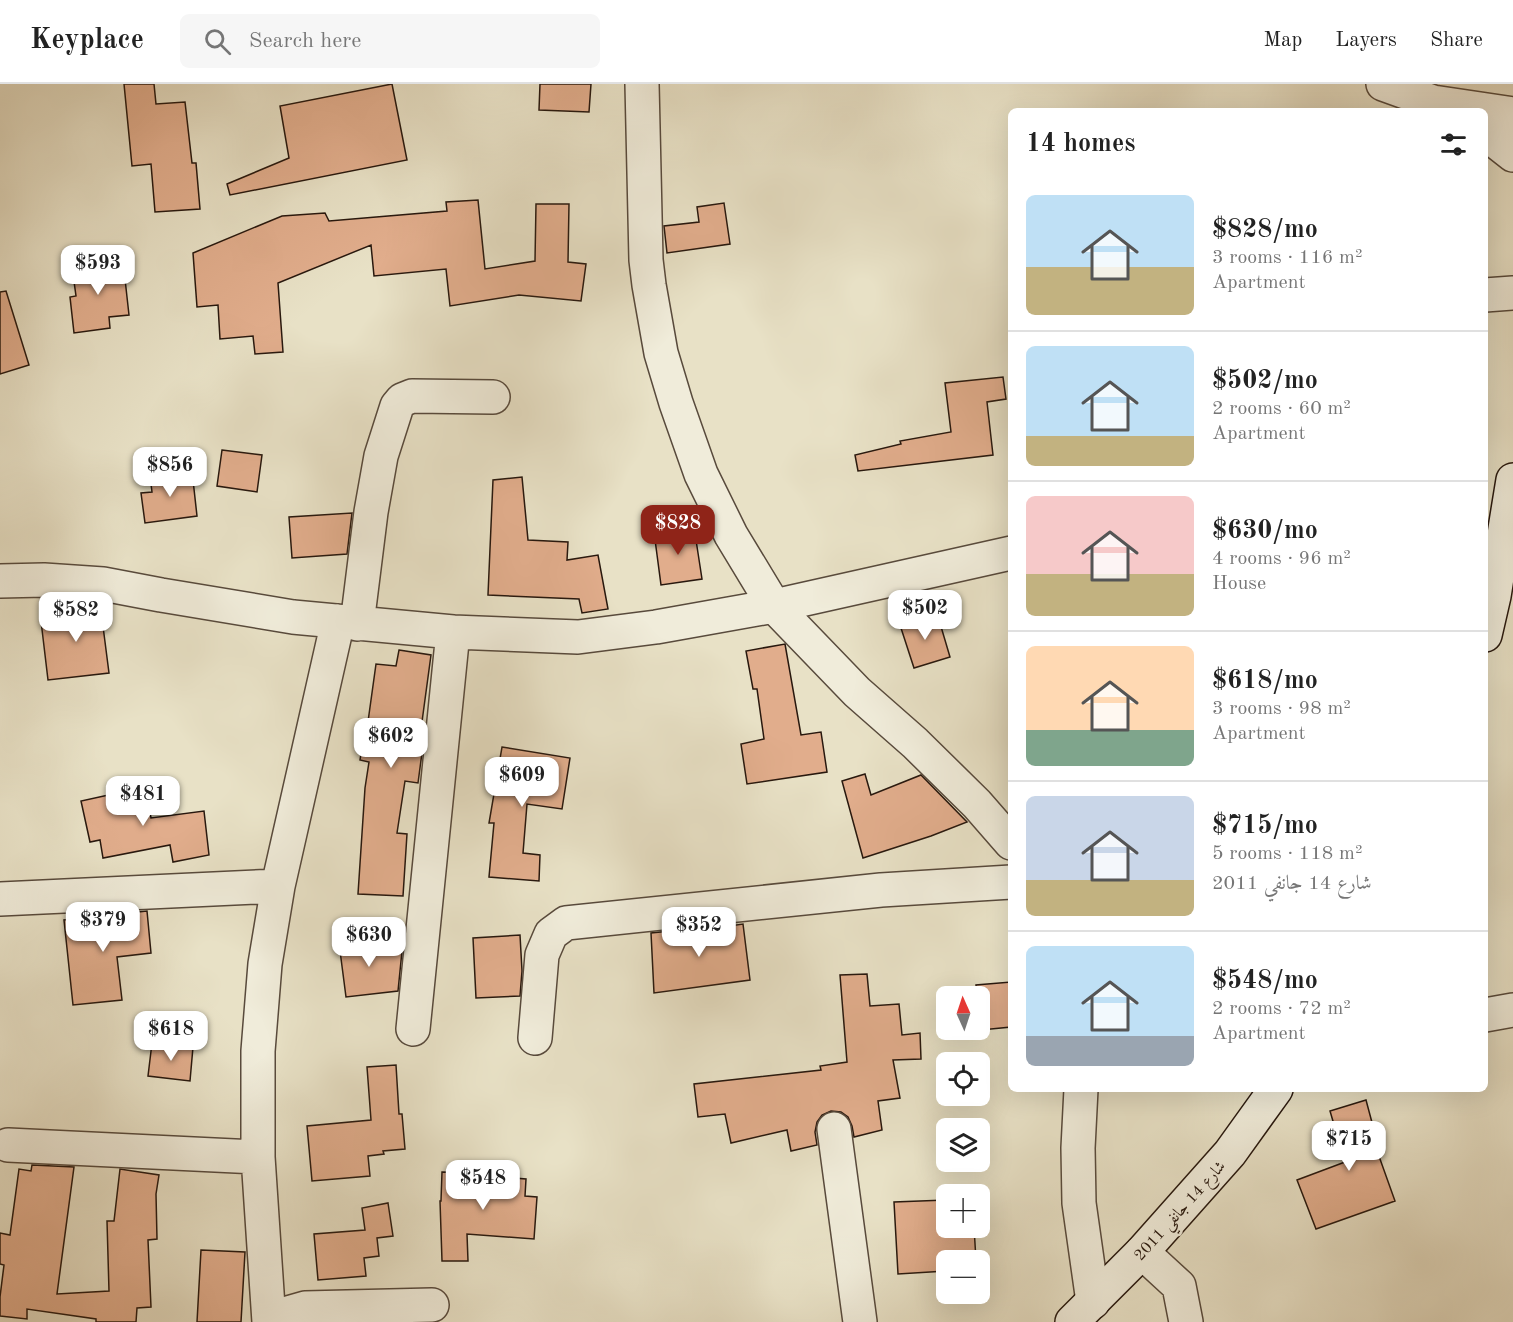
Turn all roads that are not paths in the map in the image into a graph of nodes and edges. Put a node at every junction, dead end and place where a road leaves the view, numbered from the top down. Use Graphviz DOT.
graph roads {
  1 [pos="642,84"];
  2 [pos="1383,84"];
  3 [pos="1442,106"];
  4 [pos="1460,108"];
  5 [pos="1488,111"];
  6 [pos="1513,114"];
  7 [pos="1513,123"];
  8 [pos="1488,135"];
  9 [pos="1513,153"];
  10 [pos="1513,293"];
  11 [pos="1488,295"];
  12 [pos="493,397"];
  13 [pos="1513,480"];
  14 [pos="1008,554"];
  15 [pos="0,581"];
  16 [pos="774,606"];
  17 [pos="347,622"];
  18 [pos="1488,622"];
  19 [pos="453,632"];
  20 [pos="1008,840"];
  21 [pos="1008,882"];
  22 [pos="278,886"];
  23 [pos="0,899"];
  24 [pos="1513,1010"];
  25 [pos="1488,1014"];
  26 [pos="413,1029"];
  27 [pos="535,1038"];
  28 [pos="1081,1092"];
  29 [pos="1274,1092"];
  30 [pos="834,1129"];
  31 [pos="8,1145"];
  32 [pos="258,1157"];
  33 [pos="1142,1252"];
  34 [pos="432,1305"];
  35 [pos="1082,1312"];
  36 [pos="269,1322"];
  37 [pos="276,1322"];
  38 [pos="860,1322"];
  39 [pos="1186,1322"];
  1 -- 16 [label="street"];
  2 -- 3 [label="street"];
  3 -- 4 [label="street"];
  5 -- 6 [label="street"];
  7 -- 9 [label="street"];
  8 -- 9 [label="street"];
  10 -- 11 [label="street"];
  12 -- 17 [label="street"];
  13 -- 18 [label="street"];
  14 -- 16 [label="street"];
  15 -- 17 [label="street"];
  16 -- 19 [label="street"];
  16 -- 20 [label="street"];
  17 -- 19 [label="street"];
  17 -- 22 [label="street"];
  19 -- 26 [label="street"];
  21 -- 27 [label="street"];
  22 -- 23 [label="street"];
  22 -- 32 [label="street"];
  24 -- 25 [label="street"];
  28 -- 35 [label="street"];
  29 -- 33 [label="street, شارع 14 جانفي 2011"];
  30 -- 38 [label="street"];
  31 -- 32 [label="street"];
  32 -- 36 [label="street"];
  33 -- 35 [label="street, شارع 14 جانفي 2011"];
  33 -- 39 [label="street"];
  34 -- 37 [label="street"];
}
